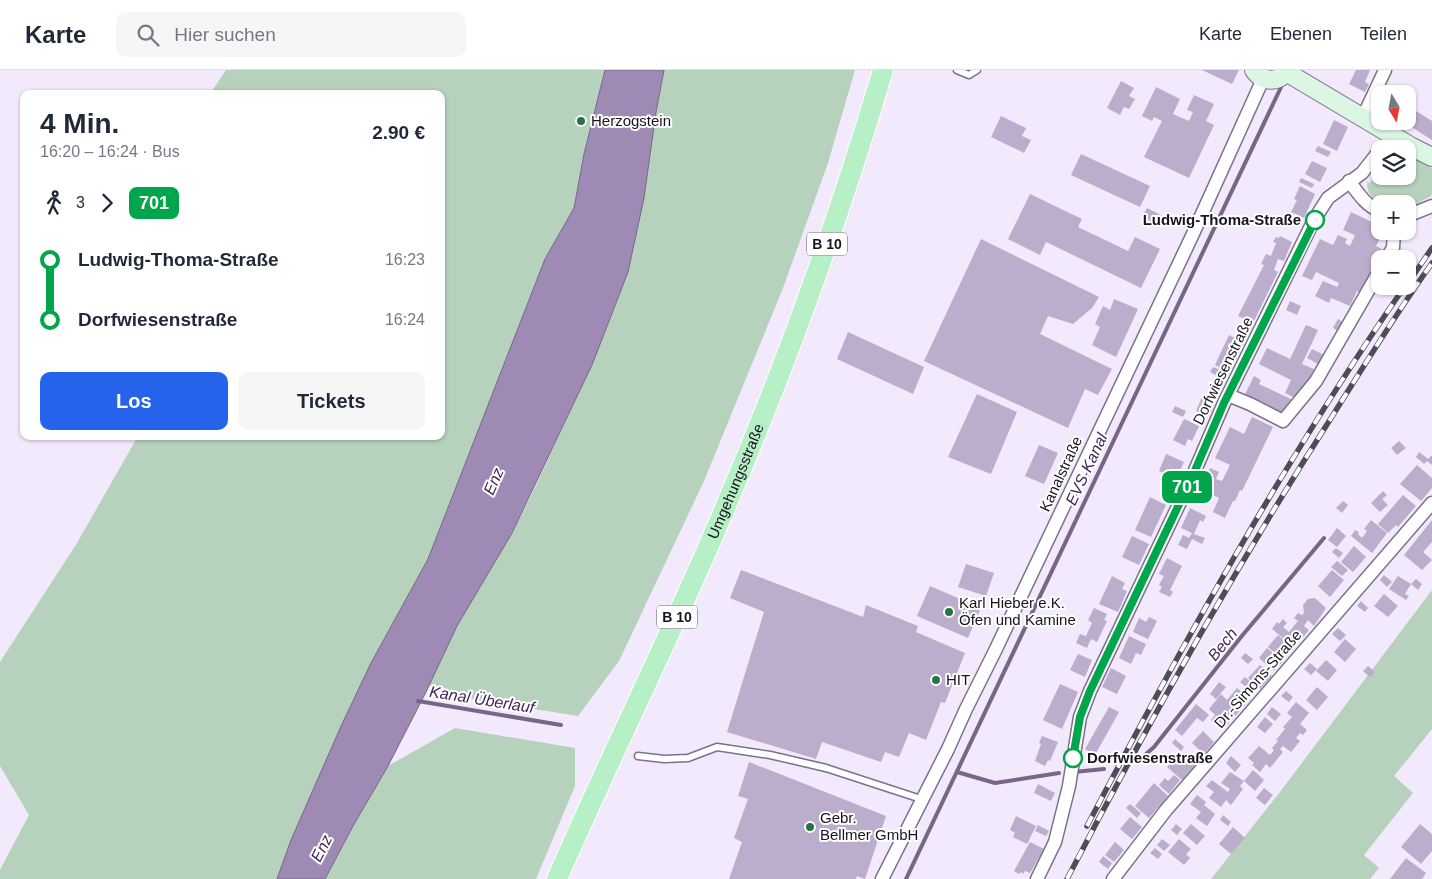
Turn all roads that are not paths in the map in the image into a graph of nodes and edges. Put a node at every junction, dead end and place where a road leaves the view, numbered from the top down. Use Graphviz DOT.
graph roads {
  1 [pos="883,70"];
  2 [pos="957,70"];
  3 [pos="977,70"];
  4 [pos="1385,70"];
  5 [pos="1287,71"];
  6 [pos="1259,74"];
  7 [pos="1363,117"];
  8 [pos="1390,134"];
  9 [pos="1386,140"];
  10 [pos="1432,157"];
  11 [pos="1371,161"];
  12 [pos="1349,182"];
  13 [pos="1371,206"];
  14 [pos="1432,206"];
  15 [pos="1416,212"];
  16 [pos="1371,285"];
  17 [pos="1228,395"];
  18 [pos="1432,503"];
  19 [pos="638,756"];
  20 [pos="922,799"];
  21 [pos="557,879"];
  22 [pos="882,879"];
  23 [pos="1037,879"];
  24 [pos="1113,879"];
  1 -- 21 [label="main road, Umgehungsstraße / B 10"];
  2 -- 3 [label="lane"];
  4 -- 7 [label="street"];
  5 -- 6 [label="main road"];
  5 -- 7 [label="main road"];
  6 -- 20 [label="street, Kanalstraße"];
  7 -- 8 [label="main road"];
  8 -- 9 [label="street, Dorfwiesenstraße"];
  8 -- 10 [label="main road"];
  11 -- 12 [label="street, Dorfwiesenstraße"];
  12 -- 13 [label="street"];
  12 -- 17 [label="street, Dorfwiesenstraße"];
  14 -- 15 [label="street"];
  16 -- 17 [label="street"];
  17 -- 23 [label="street, Dorfwiesenstraße"];
  18 -- 24 [label="street, Dr.-Simons-Straße"];
  19 -- 20 [label="lane"];
  20 -- 22 [label="street, Kanalstraße"];
}
